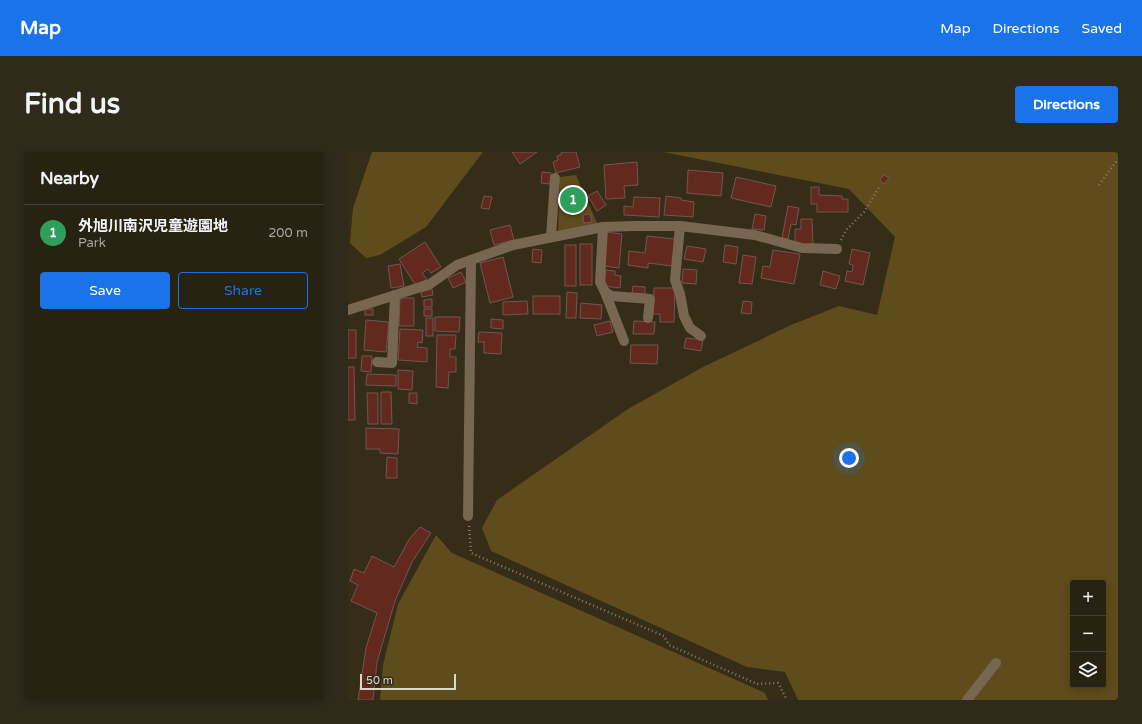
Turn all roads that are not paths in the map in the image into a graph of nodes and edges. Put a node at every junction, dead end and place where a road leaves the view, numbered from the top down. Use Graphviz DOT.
graph roads {
  1 [pos="555,178"];
  2 [pos="680,226"];
  3 [pos="603,227"];
  4 [pos="551,237"];
  5 [pos="837,249"];
  6 [pos="471,260"];
  7 [pos="605,292"];
  8 [pos="395,295"];
  9 [pos="348,310"];
  10 [pos="648,318"];
  11 [pos="700,336"];
  12 [pos="624,341"];
  13 [pos="378,362"];
  14 [pos="468,516"];
  15 [pos="996,663"];
  16 [pos="967,700"];
  1 -- 4 [label="street"];
  2 -- 3 [label="street"];
  2 -- 5 [label="street"];
  2 -- 11 [label="street"];
  3 -- 4 [label="street"];
  3 -- 7 [label="street"];
  4 -- 6 [label="street"];
  6 -- 8 [label="street"];
  6 -- 14 [label="street"];
  7 -- 10 [label="street"];
  7 -- 12 [label="street"];
  8 -- 9 [label="street"];
  8 -- 13 [label="street"];
  15 -- 16 [label="street"];
}
